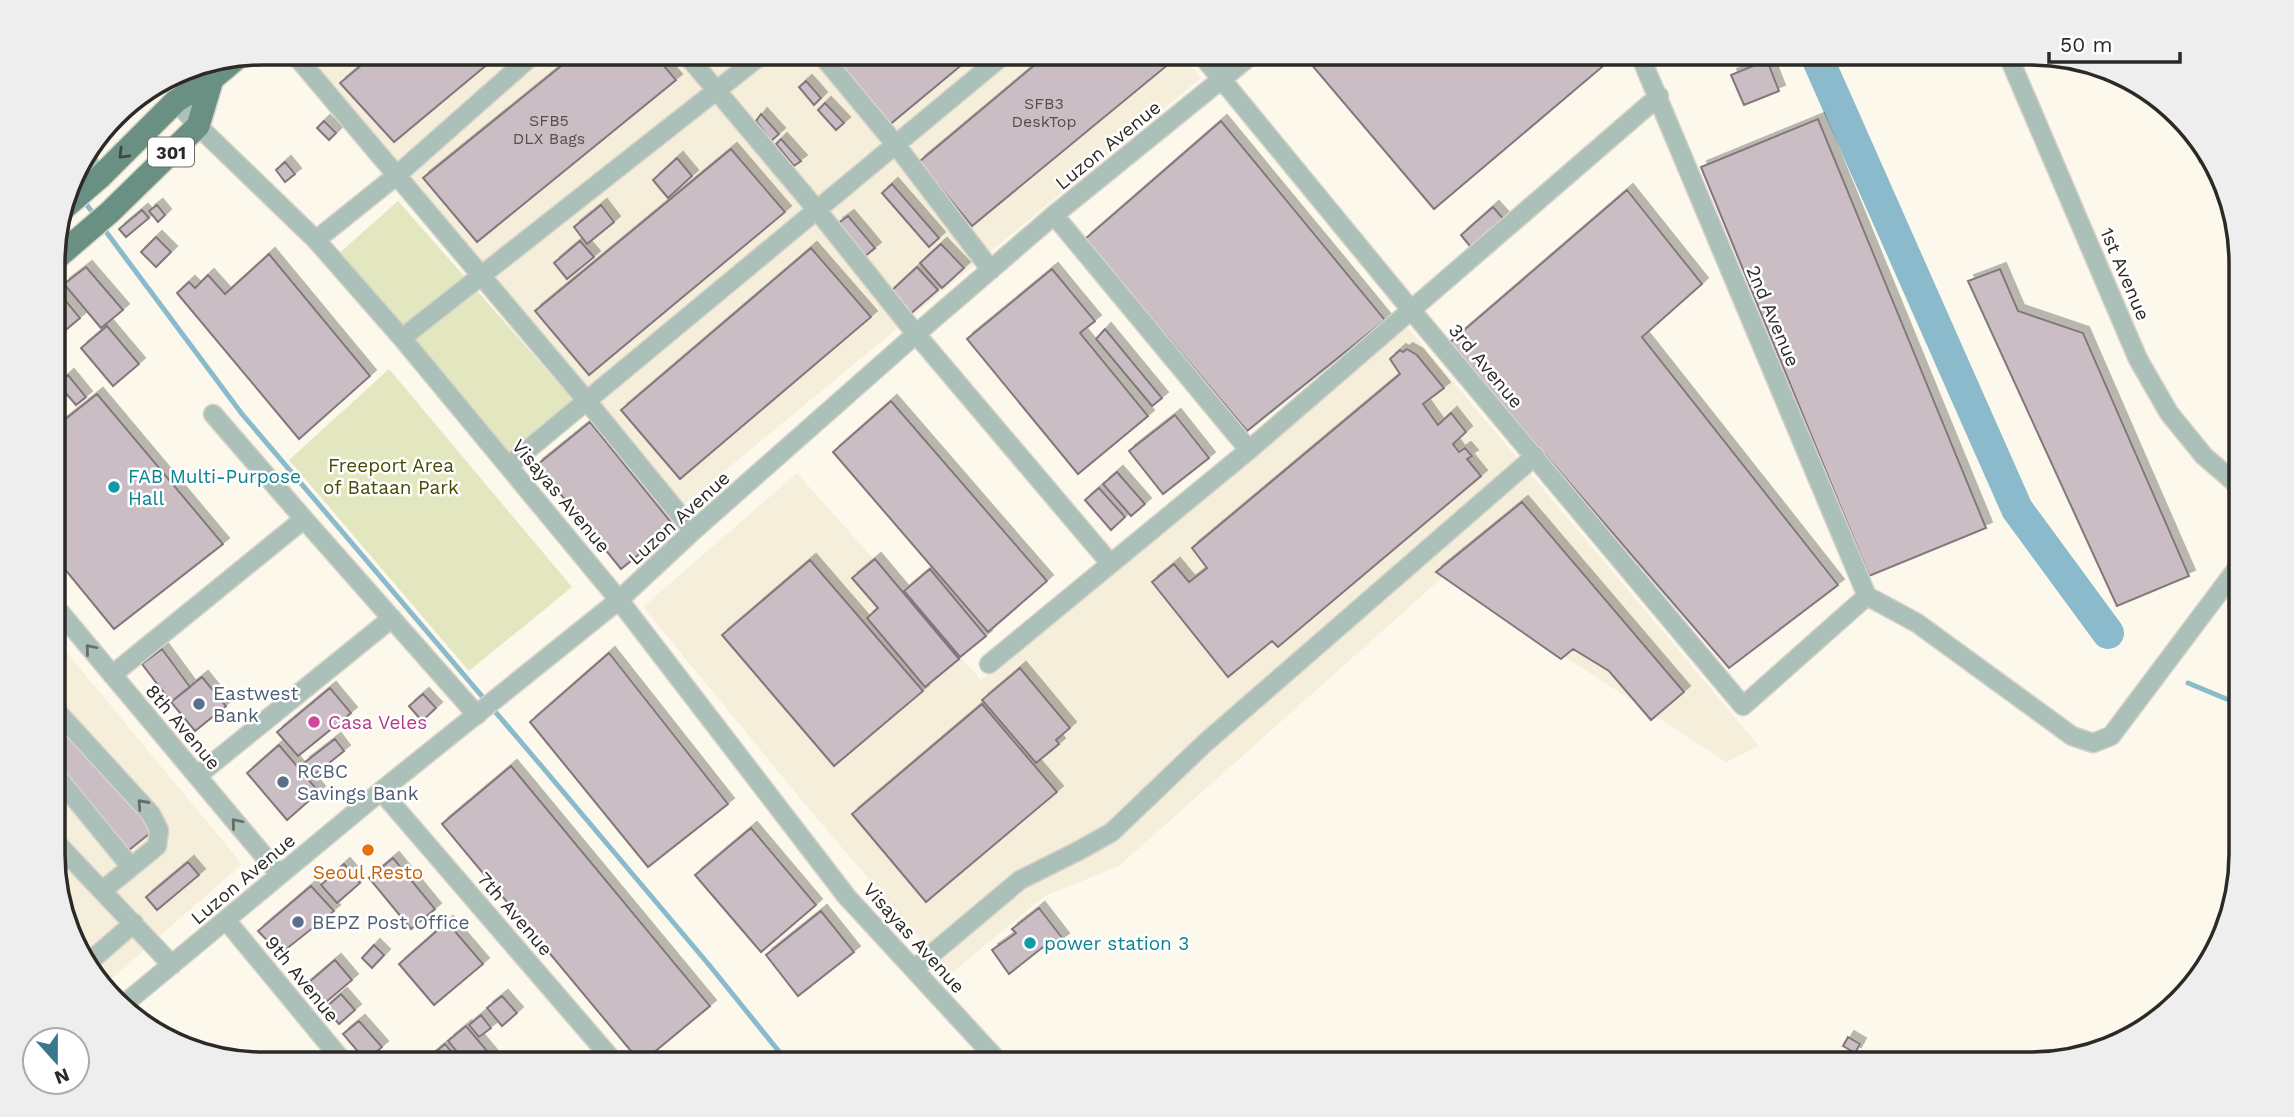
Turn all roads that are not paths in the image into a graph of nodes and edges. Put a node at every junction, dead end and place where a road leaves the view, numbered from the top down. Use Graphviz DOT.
graph roads {
  1 [pos="307,65"];
  2 [pos="520,65"];
  3 [pos="695,65"];
  4 [pos="749,65"];
  5 [pos="831,65"];
  6 [pos="991,65"];
  7 [pos="1210,65"];
  8 [pos="1239,65"];
  9 [pos="1645,65"];
  10 [pos="2013,65"];
  11 [pos="224,69"];
  12 [pos="212,79"];
  13 [pos="1222,80"];
  14 [pos="717,92"];
  15 [pos="1659,96"];
  16 [pos="176,101"];
  17 [pos="198,126"];
  18 [pos="896,145"];
  19 [pos="89,169"];
  20 [pos="397,175"];
  21 [pos="94,182"];
  22 [pos="76,198"];
  23 [pos="817,210"];
  24 [pos="1054,215"];
  25 [pos="316,240"];
  26 [pos="65,246"];
  27 [pos="991,270"];
  28 [pos="482,276"];
  29 [pos="1412,311"];
  30 [pos="916,334"];
  31 [pos="402,338"];
  32 [pos="587,401"];
  33 [pos="213,414"];
  34 [pos="1250,450"];
  35 [pos="1535,456"];
  36 [pos="508,466"];
  37 [pos="2229,477"];
  38 [pos="304,519"];
  39 [pos="693,531"];
  40 [pos="1110,563"];
  41 [pos="2229,579"];
  42 [pos="1867,596"];
  43 [pos="619,600"];
  44 [pos="65,618"];
  45 [pos="392,618"];
  46 [pos="989,664"];
  47 [pos="112,674"];
  48 [pos="481,712"];
  49 [pos="65,720"];
  50 [pos="197,776"];
  51 [pos="65,787"];
  52 [pos="381,791"];
  53 [pos="65,851"];
  54 [pos="131,867"];
  55 [pos="280,875"];
  56 [pos="103,890"];
  57 [pos="226,920"];
  58 [pos="134,923"];
  59 [pos="94,958"];
  60 [pos="172,965"];
  61 [pos="914,970"];
  62 [pos="129,999"];
  63 [pos="334,1052"];
  64 [pos="606,1052"];
  65 [pos="990,1052"];
  1 -- 20 [label="street"];
  2 -- 20 [label="street"];
  3 -- 14 [label="street"];
  4 -- 14 [label="street"];
  5 -- 18 [label="street"];
  6 -- 18 [label="street"];
  7 -- 13 [label="street, 3rd Avenue"];
  8 -- 13 [label="street, Luzon Avenue"];
  9 -- 15 [label="street, 2nd Avenue"];
  10 -- 37 [label="street, 1st Avenue"];
  11 -- 12 [label="main road, 301"];
  12 -- 16 [label="main road, 301"];
  12 -- 17 [label="main road, 301"];
  13 -- 24 [label="street, Luzon Avenue"];
  13 -- 29 [label="street, 3rd Avenue"];
  14 -- 23 [label="street"];
  14 -- 28 [label="street"];
  15 -- 29 [label="street"];
  15 -- 42 [label="street, 2nd Avenue"];
  16 -- 17 [label="street, Visayas Avenue"];
  16 -- 21 [label="main road, 301, one-way"];
  17 -- 25 [label="street, Visayas Avenue"];
  17 -- 26 [label="main road, 301"];
  18 -- 23 [label="street"];
  18 -- 27 [label="street"];
  19 -- 21 [label="street"];
  20 -- 25 [label="street"];
  20 -- 28 [label="street"];
  21 -- 22 [label="main road, 301"];
  23 -- 30 [label="street"];
  23 -- 32 [label="street"];
  24 -- 27 [label="street, Luzon Avenue"];
  24 -- 34 [label="street"];
  25 -- 31 [label="street, Visayas Avenue"];
  27 -- 30 [label="street, Luzon Avenue"];
  28 -- 31 [label="street"];
  28 -- 32 [label="street"];
  29 -- 34 [label="street"];
  29 -- 35 [label="street, 3rd Avenue"];
  30 -- 39 [label="street, Luzon Avenue"];
  30 -- 40 [label="street"];
  31 -- 36 [label="street, Visayas Avenue"];
  32 -- 36 [label="street"];
  32 -- 39 [label="street"];
  33 -- 38 [label="street"];
  34 -- 40 [label="street"];
  35 -- 42 [label="street, 3rd Avenue"];
  35 -- 61 [label="street"];
  36 -- 43 [label="street, Visayas Avenue"];
  38 -- 45 [label="street"];
  38 -- 47 [label="street"];
  39 -- 43 [label="street, Luzon Avenue"];
  40 -- 46 [label="street"];
  41 -- 42 [label="street"];
  43 -- 48 [label="street, Luzon Avenue"];
  43 -- 61 [label="street, Visayas Avenue"];
  47 -- 44 [label="street, 8th Avenue, one-way"];
  45 -- 48 [label="street"];
  45 -- 50 [label="street"];
  47 -- 50 [label="street, 8th Avenue"];
  48 -- 52 [label="street, Luzon Avenue"];
  54 -- 49 [label="street, one-way"];
  55 -- 50 [label="street, 8th Avenue, one-way"];
  51 -- 54 [label="street"];
  52 -- 55 [label="street, Luzon Avenue"];
  52 -- 64 [label="street, 7th Avenue"];
  53 -- 56 [label="street"];
  54 -- 56 [label="street"];
  55 -- 57 [label="street, Luzon Avenue"];
  56 -- 58 [label="street"];
  57 -- 60 [label="street, Luzon Avenue"];
  57 -- 63 [label="street, 9th Avenue"];
  58 -- 59 [label="street"];
  58 -- 60 [label="street"];
  60 -- 62 [label="street, Luzon Avenue"];
  61 -- 65 [label="street, Visayas Avenue"];
}
